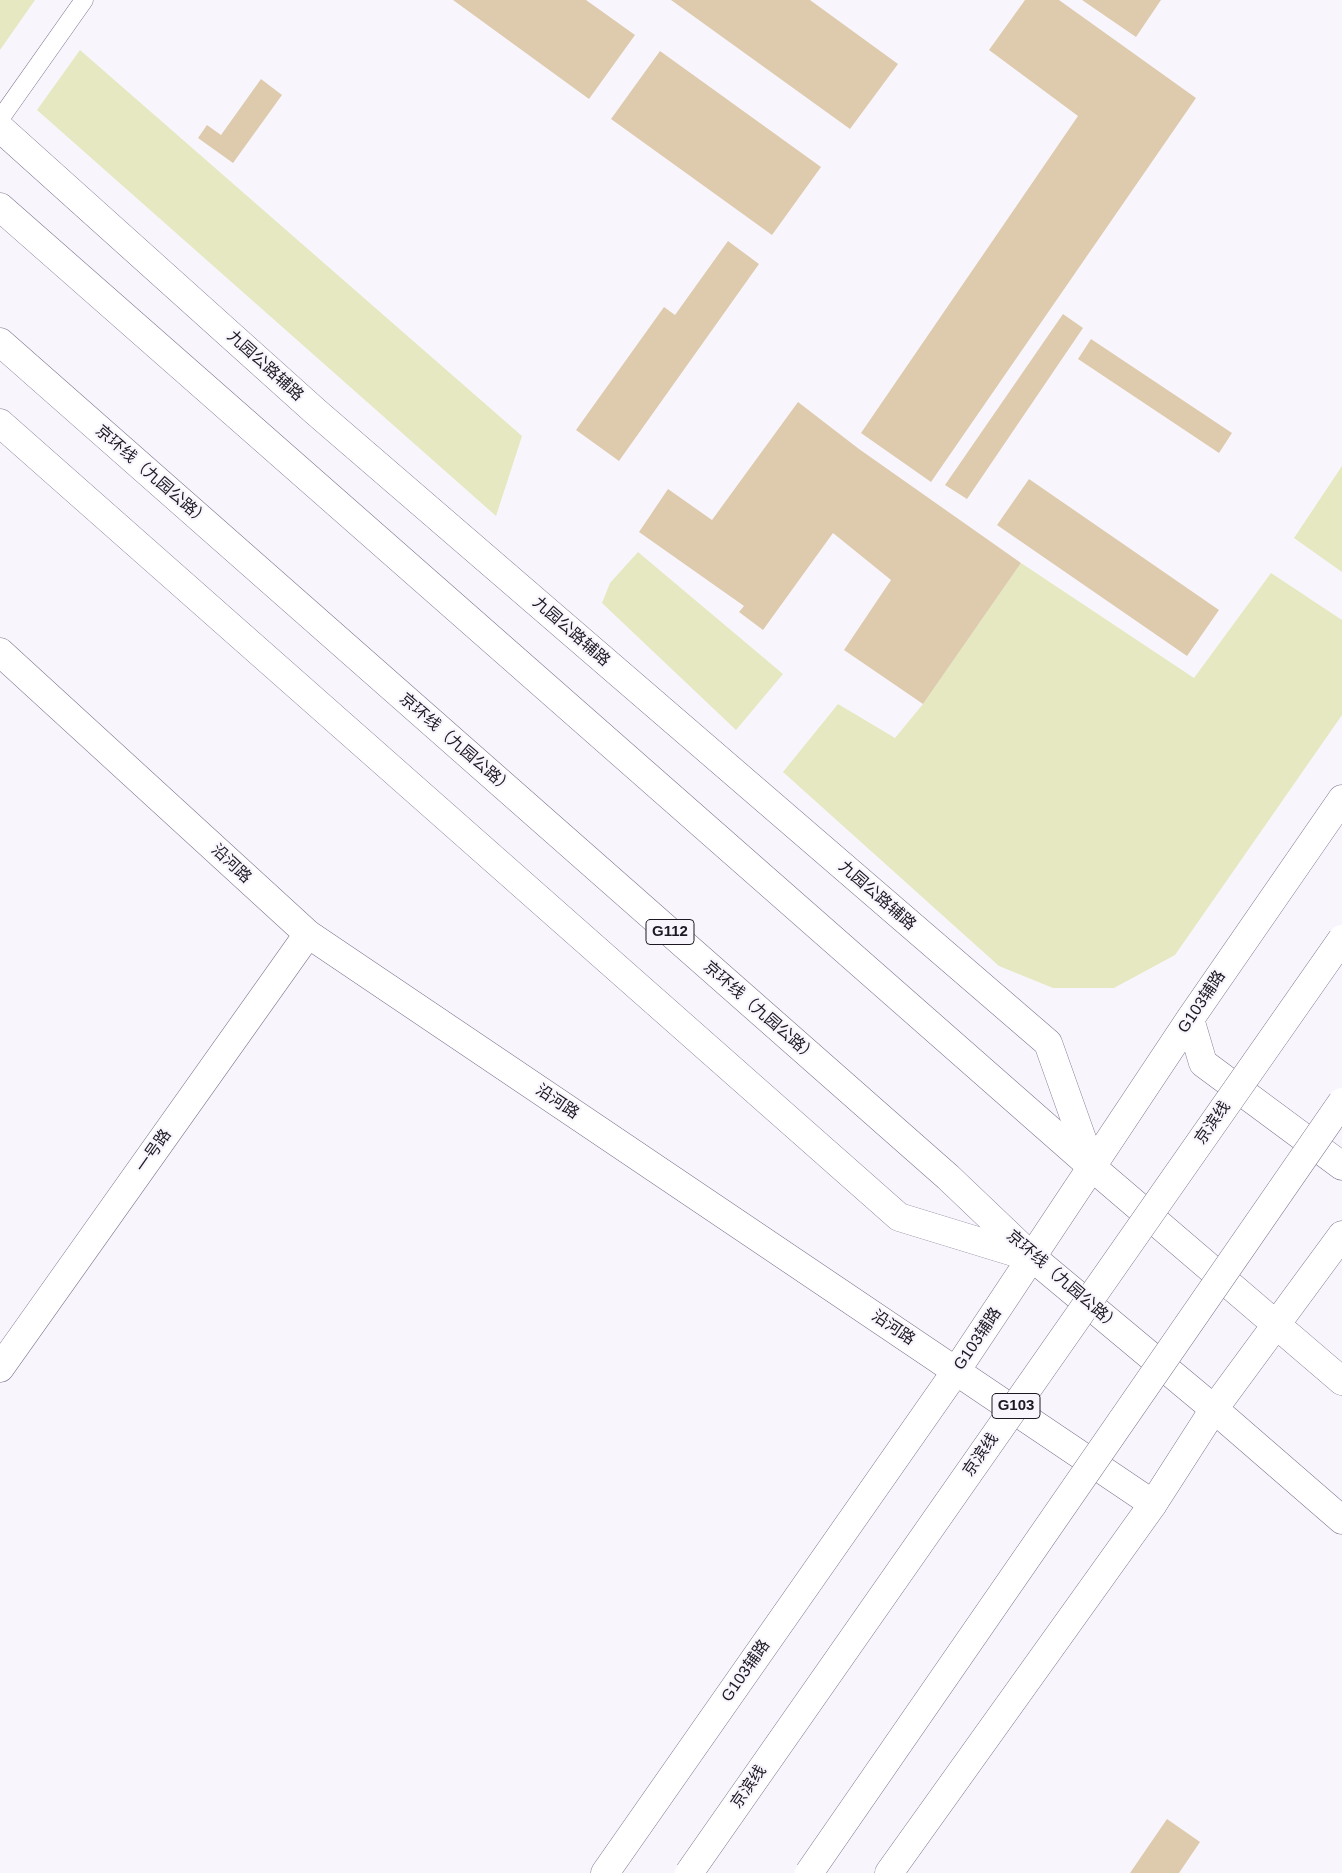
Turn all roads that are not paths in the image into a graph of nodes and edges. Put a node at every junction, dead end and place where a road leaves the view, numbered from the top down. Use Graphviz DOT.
graph roads {
  1 [pos="84,0"];
  2 [pos="0,119"];
  3 [pos="0,128"];
  4 [pos="0,207"];
  5 [pos="0,342"];
  6 [pos="0,423"];
  7 [pos="0,652"];
  8 [pos="1342,799"];
  9 [pos="308,934"];
  10 [pos="1342,939"];
  11 [pos="1190,1018"];
  12 [pos="1342,1102"];
  13 [pos="1342,1166"];
  14 [pos="1092,1167"];
  15 [pos="1342,1235"];
  16 [pos="1033,1258"];
  17 [pos="1277,1324"];
  18 [pos="0,1368"];
  19 [pos="956,1371"];
  20 [pos="1342,1381"];
  21 [pos="1214,1409"];
  22 [pos="1153,1504"];
  23 [pos="1342,1520"];
  24 [pos="605,1873"];
  25 [pos="689,1873"];
  26 [pos="810,1873"];
  27 [pos="889,1873"];
  1 -- 2 [label="lane"];
  3 -- 14 [label="main road, 九园公路辅路"];
  4 -- 14 [label="main road"];
  5 -- 16 [label="main road, 京环线（九园公路） / G112"];
  6 -- 16 [label="main road"];
  7 -- 9 [label="main road, 沿河路"];
  8 -- 11 [label="main road, G103辅路"];
  9 -- 18 [label="main road, 一号路"];
  9 -- 19 [label="main road, 沿河路"];
  10 -- 25 [label="main road, 京滨线 / G103, bridge"];
  11 -- 13 [label="main road"];
  11 -- 14 [label="main road, G103辅路"];
  12 -- 26 [label="main road, bridge"];
  14 -- 16 [label="main road, G103辅路"];
  14 -- 17 [label="main road"];
  15 -- 17 [label="main road"];
  16 -- 19 [label="main road, G103辅路"];
  16 -- 21 [label="main road, 京环线（九园公路） / G112"];
  17 -- 20 [label="main road"];
  17 -- 21 [label="main road"];
  19 -- 22 [label="main road, 沿河路"];
  19 -- 24 [label="main road, G103辅路"];
  21 -- 22 [label="main road"];
  21 -- 23 [label="main road, 京环线（九园公路） / G112"];
  22 -- 27 [label="main road"];
}
